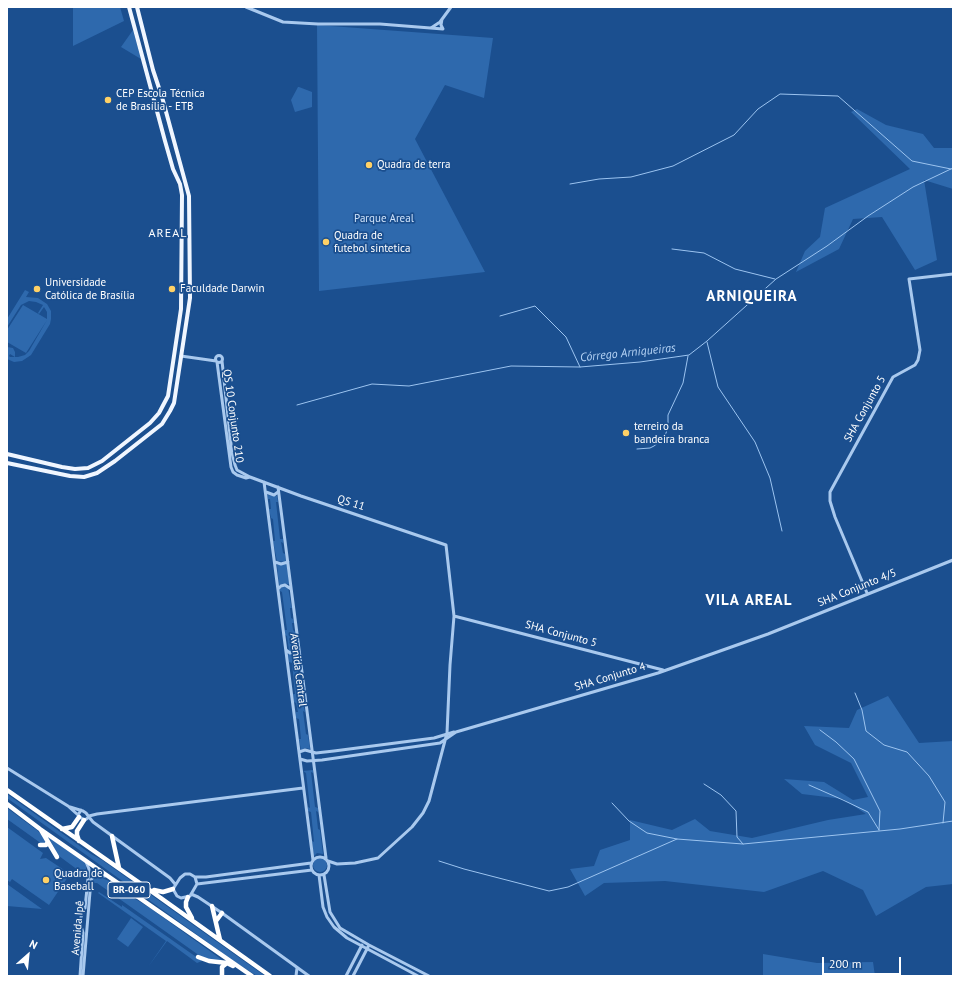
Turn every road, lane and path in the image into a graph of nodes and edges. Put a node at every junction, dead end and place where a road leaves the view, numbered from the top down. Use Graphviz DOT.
graph roads {
  1 [pos="129,7"];
  2 [pos="137,7"];
  3 [pos="246,7"];
  4 [pos="452,7"];
  5 [pos="442,19"];
  6 [pos="430,28"];
  7 [pos="162,97"];
  8 [pos="154,98"];
  9 [pos="165,110"];
  10 [pos="157,112"];
  11 [pos="190,232"];
  12 [pos="182,233"];
  13 [pos="182,241"];
  14 [pos="190,243"];
  15 [pos="953,274"];
  16 [pos="179,320"];
  17 [pos="187,324"];
  18 [pos="178,329"];
  19 [pos="185,331"];
  20 [pos="181,356"];
  21 [pos="216,360"];
  22 [pos="222,361"];
  23 [pos="9,454"];
  24 [pos="110,454"];
  25 [pos="115,461"];
  26 [pos="8,463"];
  27 [pos="88,468"];
  28 [pos="237,470"];
  29 [pos="233,472"];
  30 [pos="89,475"];
  31 [pos="250,478"];
  32 [pos="264,482"];
  33 [pos="278,487"];
  34 [pos="266,492"];
  35 [pos="278,492"];
  36 [pos="953,560"];
  37 [pos="275,562"];
  38 [pos="288,562"];
  39 [pos="278,589"];
  40 [pos="291,589"];
  41 [pos="867,593"];
  42 [pos="454,616"];
  43 [pos="768,634"];
  44 [pos="286,650"];
  45 [pos="298,651"];
  46 [pos="654,667"];
  47 [pos="664,670"];
  48 [pos="653,674"];
  49 [pos="456,732"];
  50 [pos="447,733"];
  51 [pos="441,736"];
  52 [pos="446,739"];
  53 [pos="413,740"];
  54 [pos="405,741"];
  55 [pos="438,744"];
  56 [pos="414,747"];
  57 [pos="406,748"];
  58 [pos="443,749"];
  59 [pos="299,752"];
  60 [pos="312,752"];
  61 [pos="320,752"];
  62 [pos="300,759"];
  63 [pos="313,760"];
  64 [pos="322,760"];
  65 [pos="7,768"];
  66 [pos="303,788"];
  67 [pos="7,790"];
  68 [pos="7,804"];
  69 [pos="68,806"];
  70 [pos="83,811"];
  71 [pos="97,814"];
  72 [pos="78,816"];
  73 [pos="87,818"];
  74 [pos="40,829"];
  75 [pos="62,829"];
  76 [pos="112,836"];
  77 [pos="79,841"];
  78 [pos="48,842"];
  79 [pos="40,845"];
  80 [pos="57,857"];
  81 [pos="84,859"];
  82 [pos="327,859"];
  83 [pos="312,862"];
  84 [pos="337,864"];
  85 [pos="297,865"];
  86 [pos="119,868"];
  87 [pos="329,869"];
  88 [pos="312,870"];
  89 [pos="297,872"];
  90 [pos="324,874"];
  91 [pos="319,875"];
  92 [pos="110,877"];
  93 [pos="195,877"];
  94 [pos="206,877"];
  95 [pos="170,878"];
  96 [pos="180,878"];
  97 [pos="205,883"];
  98 [pos="197,884"];
  99 [pos="144,886"];
  100 [pos="174,886"];
  101 [pos="194,889"];
  102 [pos="190,896"];
  103 [pos="198,897"];
  104 [pos="212,906"];
  105 [pos="222,913"];
  106 [pos="216,921"];
  107 [pos="197,923"];
  108 [pos="220,940"];
  109 [pos="364,941"];
  110 [pos="369,945"];
  111 [pos="361,946"];
  112 [pos="368,949"];
  113 [pos="198,957"];
  114 [pos="227,963"];
  115 [pos="297,968"];
  116 [pos="244,970"];
  117 [pos="81,976"];
  118 [pos="222,976"];
  119 [pos="252,976"];
  120 [pos="270,976"];
  121 [pos="296,976"];
  122 [pos="309,976"];
  123 [pos="346,976"];
  124 [pos="353,976"];
  125 [pos="418,976"];
  126 [pos="429,976"];
  1 -- 8 [label="main road"];
  2 -- 7 [label="main road"];
  3 -- 6 [label="street"];
  4 -- 5 [label="street"];
  5 -- 6 [label="street"];
  5 -- 6 [label="street"];
  7 -- 8 [label="main road"];
  7 -- 9 [label="main road"];
  8 -- 10 [label="main road"];
  9 -- 10 [label="main road"];
  9 -- 11 [label="main road"];
  10 -- 12 [label="main road"];
  11 -- 12 [label="main road"];
  11 -- 14 [label="main road"];
  12 -- 13 [label="main road"];
  13 -- 14 [label="main road"];
  13 -- 16 [label="main road"];
  14 -- 17 [label="main road"];
  15 -- 41 [label="street, SHA Conjunto 5"];
  16 -- 17 [label="main road"];
  16 -- 18 [label="main road"];
  17 -- 19 [label="main road"];
  18 -- 19 [label="main road"];
  18 -- 24 [label="main road"];
  19 -- 20 [label="main road"];
  20 -- 21 [label="street"];
  20 -- 25 [label="main road"];
  21 -- 22 [label="street"];
  21 -- 22 [label="street"];
  21 -- 29 [label="street, QS 10 Conjunto 210"];
  22 -- 28 [label="street, QS 10 Conjunto 210"];
  23 -- 26 [label="main road"];
  23 -- 27 [label="main road"];
  24 -- 25 [label="main road"];
  24 -- 27 [label="main road"];
  25 -- 30 [label="main road"];
  26 -- 30 [label="main road"];
  27 -- 30 [label="main road"];
  28 -- 31 [label="street, QS 11"];
  29 -- 31 [label="street, QS 11"];
  31 -- 32 [label="street, QS 11"];
  32 -- 33 [label="street, QS 11"];
  32 -- 34 [label="street, Avenida Central"];
  33 -- 35 [label="street, Avenida Central"];
  33 -- 42 [label="street, QS 11"];
  34 -- 35 [label="street"];
  34 -- 37 [label="street, Avenida Central"];
  35 -- 38 [label="street, Avenida Central"];
  36 -- 41 [label="street, SHA Conjunto 4/5"];
  37 -- 38 [label="street"];
  37 -- 39 [label="street, Avenida Central"];
  38 -- 40 [label="street, Avenida Central"];
  39 -- 40 [label="street"];
  39 -- 44 [label="street, Avenida Central"];
  40 -- 45 [label="street, Avenida Central"];
  41 -- 43 [label="street, SHA Conjunto 4/5"];
  42 -- 46 [label="street, SHA Conjunto 5"];
  42 -- 50 [label="street"];
  43 -- 47 [label="street, SHA Conjunto 4"];
  44 -- 45 [label="street"];
  44 -- 59 [label="street, Avenida Central"];
  45 -- 60 [label="street, Avenida Central"];
  46 -- 47 [label="street, SHA Conjunto 5"];
  46 -- 48 [label="street"];
  47 -- 48 [label="street, SHA Conjunto 4"];
  48 -- 49 [label="street, SHA Conjunto 4"];
  49 -- 50 [label="street, SHA Conjunto 4"];
  49 -- 52 [label="street, SHA Conjunto 4"];
  50 -- 51 [label="street"];
  50 -- 52 [label="street"];
  51 -- 52 [label="street"];
  51 -- 53 [label="street"];
  52 -- 55 [label="street, SHA Conjunto 4"];
  52 -- 58 [label="street"];
  53 -- 54 [label="street"];
  53 -- 56 [label="street"];
  54 -- 57 [label="street"];
  54 -- 61 [label="street"];
  55 -- 56 [label="street"];
  55 -- 58 [label="street"];
  56 -- 57 [label="street"];
  57 -- 64 [label="street"];
  58 -- 84 [label="street"];
  59 -- 60 [label="street"];
  59 -- 62 [label="street, Avenida Central"];
  60 -- 61 [label="street"];
  60 -- 63 [label="street, Avenida Central"];
  61 -- 64 [label="street"];
  62 -- 63 [label="street"];
  62 -- 66 [label="street, Avenida Central"];
  63 -- 64 [label="street"];
  63 -- 82 [label="street, Avenida Central"];
  65 -- 69 [label="street"];
  66 -- 71 [label="street"];
  66 -- 83 [label="street, Avenida Central"];
  67 -- 75 [label="highway, BR-060"];
  68 -- 74 [label="highway, BR-060"];
  69 -- 70 [label="street"];
  69 -- 72 [label="street"];
  70 -- 71 [label="street"];
  70 -- 72 [label="street"];
  70 -- 73 [label="street"];
  71 -- 73 [label="street"];
  72 -- 73 [label="street"];
  72 -- 75 [label="highway"];
  73 -- 76 [label="street"];
  73 -- 77 [label="highway"];
  74 -- 78 [label="highway"];
  74 -- 81 [label="highway, BR-060"];
  75 -- 77 [label="highway, BR-060"];
  76 -- 86 [label="highway"];
  76 -- 95 [label="street"];
  77 -- 86 [label="highway, BR-060"];
  78 -- 79 [label="highway"];
  78 -- 80 [label="highway"];
  81 -- 92 [label="highway, BR-060"];
  81 -- 117 [label="street, Avenida Ipê"];
  82 -- 83 [label="street"];
  82 -- 84 [label="street"];
  82 -- 87 [label="street"];
  83 -- 85 [label="street"];
  83 -- 88 [label="street"];
  84 -- 87 [label="street"];
  85 -- 89 [label="street"];
  85 -- 94 [label="street"];
  86 -- 99 [label="highway, BR-060"];
  87 -- 90 [label="street"];
  88 -- 89 [label="street"];
  88 -- 91 [label="street"];
  89 -- 97 [label="street"];
  90 -- 91 [label="street"];
  90 -- 109 [label="street"];
  91 -- 111 [label="street"];
  92 -- 116 [label="highway, BR-060"];
  92 -- 117 [label="street, Avenida Ipê"];
  93 -- 94 [label="street"];
  93 -- 96 [label="street"];
  93 -- 98 [label="street"];
  94 -- 97 [label="street"];
  95 -- 96 [label="street"];
  95 -- 100 [label="street"];
  96 -- 100 [label="street"];
  97 -- 98 [label="street"];
  98 -- 101 [label="street"];
  99 -- 100 [label="highway"];
  99 -- 107 [label="highway, BR-060"];
  100 -- 102 [label="street"];
  101 -- 102 [label="street"];
  101 -- 103 [label="street"];
  102 -- 103 [label="street"];
  102 -- 107 [label="highway"];
  103 -- 104 [label="street"];
  104 -- 105 [label="street"];
  104 -- 106 [label="highway"];
  105 -- 106 [label="highway"];
  105 -- 115 [label="street"];
  106 -- 108 [label="highway"];
  107 -- 108 [label="highway, BR-060"];
  108 -- 120 [label="highway, BR-060"];
  109 -- 110 [label="street"];
  109 -- 111 [label="street"];
  110 -- 112 [label="street"];
  110 -- 126 [label="street"];
  111 -- 112 [label="street"];
  111 -- 123 [label="street"];
  112 -- 124 [label="street"];
  112 -- 125 [label="street"];
  113 -- 114 [label="highway"];
  114 -- 116 [label="highway"];
  114 -- 118 [label="highway"];
  115 -- 121 [label="street"];
  115 -- 122 [label="street"];
  116 -- 119 [label="highway, BR-060"];
}
